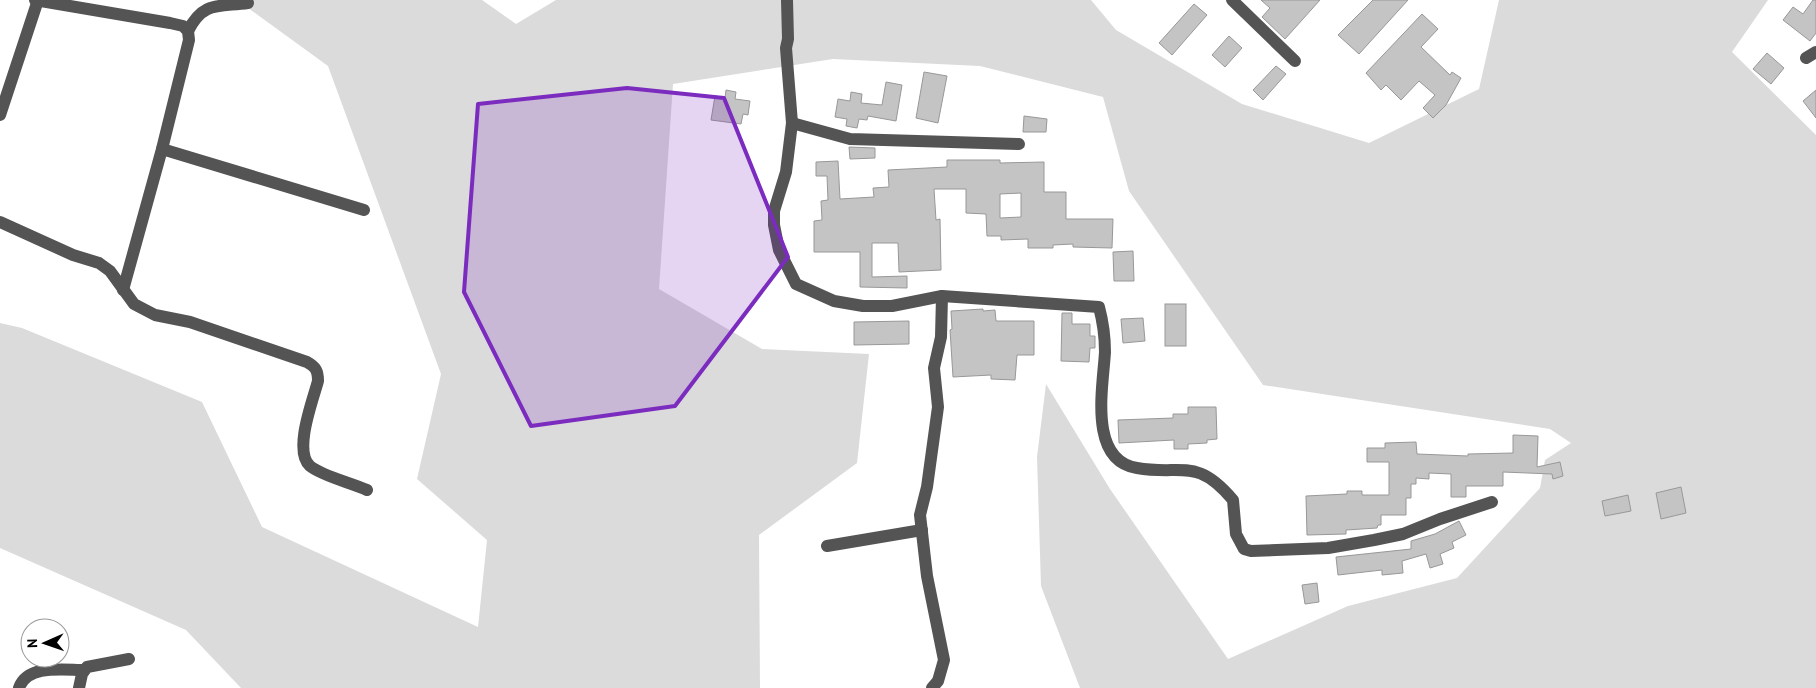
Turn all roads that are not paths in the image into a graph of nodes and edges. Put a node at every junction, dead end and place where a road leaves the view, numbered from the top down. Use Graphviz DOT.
graph roads {
  1 [pos="37,0"];
  2 [pos="787,0"];
  3 [pos="1232,0"];
  4 [pos="248,3"];
  5 [pos="188,31"];
  6 [pos="1295,60"];
  7 [pos="0,115"];
  8 [pos="792,123"];
  9 [pos="1020,144"];
  10 [pos="162,149"];
  11 [pos="364,210"];
  12 [pos="0,222"];
  13 [pos="123,290"];
  14 [pos="942,296"];
  15 [pos="367,490"];
  16 [pos="1492,502"];
  17 [pos="922,530"];
  18 [pos="827,546"];
  19 [pos="130,659"];
  20 [pos="84,670"];
  21 [pos="19,688"];
  22 [pos="79,688"];
  23 [pos="932,688"];
  1 -- 5 [label="street"];
  1 -- 7 [label="street"];
  2 -- 8 [label="street"];
  3 -- 6 [label="street"];
  4 -- 5 [label="street"];
  5 -- 10 [label="street"];
  8 -- 9 [label="street"];
  8 -- 14 [label="street"];
  10 -- 11 [label="street"];
  10 -- 13 [label="street"];
  12 -- 13 [label="street"];
  13 -- 15 [label="street"];
  14 -- 16 [label="street"];
  14 -- 17 [label="street"];
  17 -- 18 [label="street"];
  17 -- 23 [label="street"];
  19 -- 20 [label="street"];
  20 -- 21 [label="street"];
  20 -- 22 [label="street"];
}
